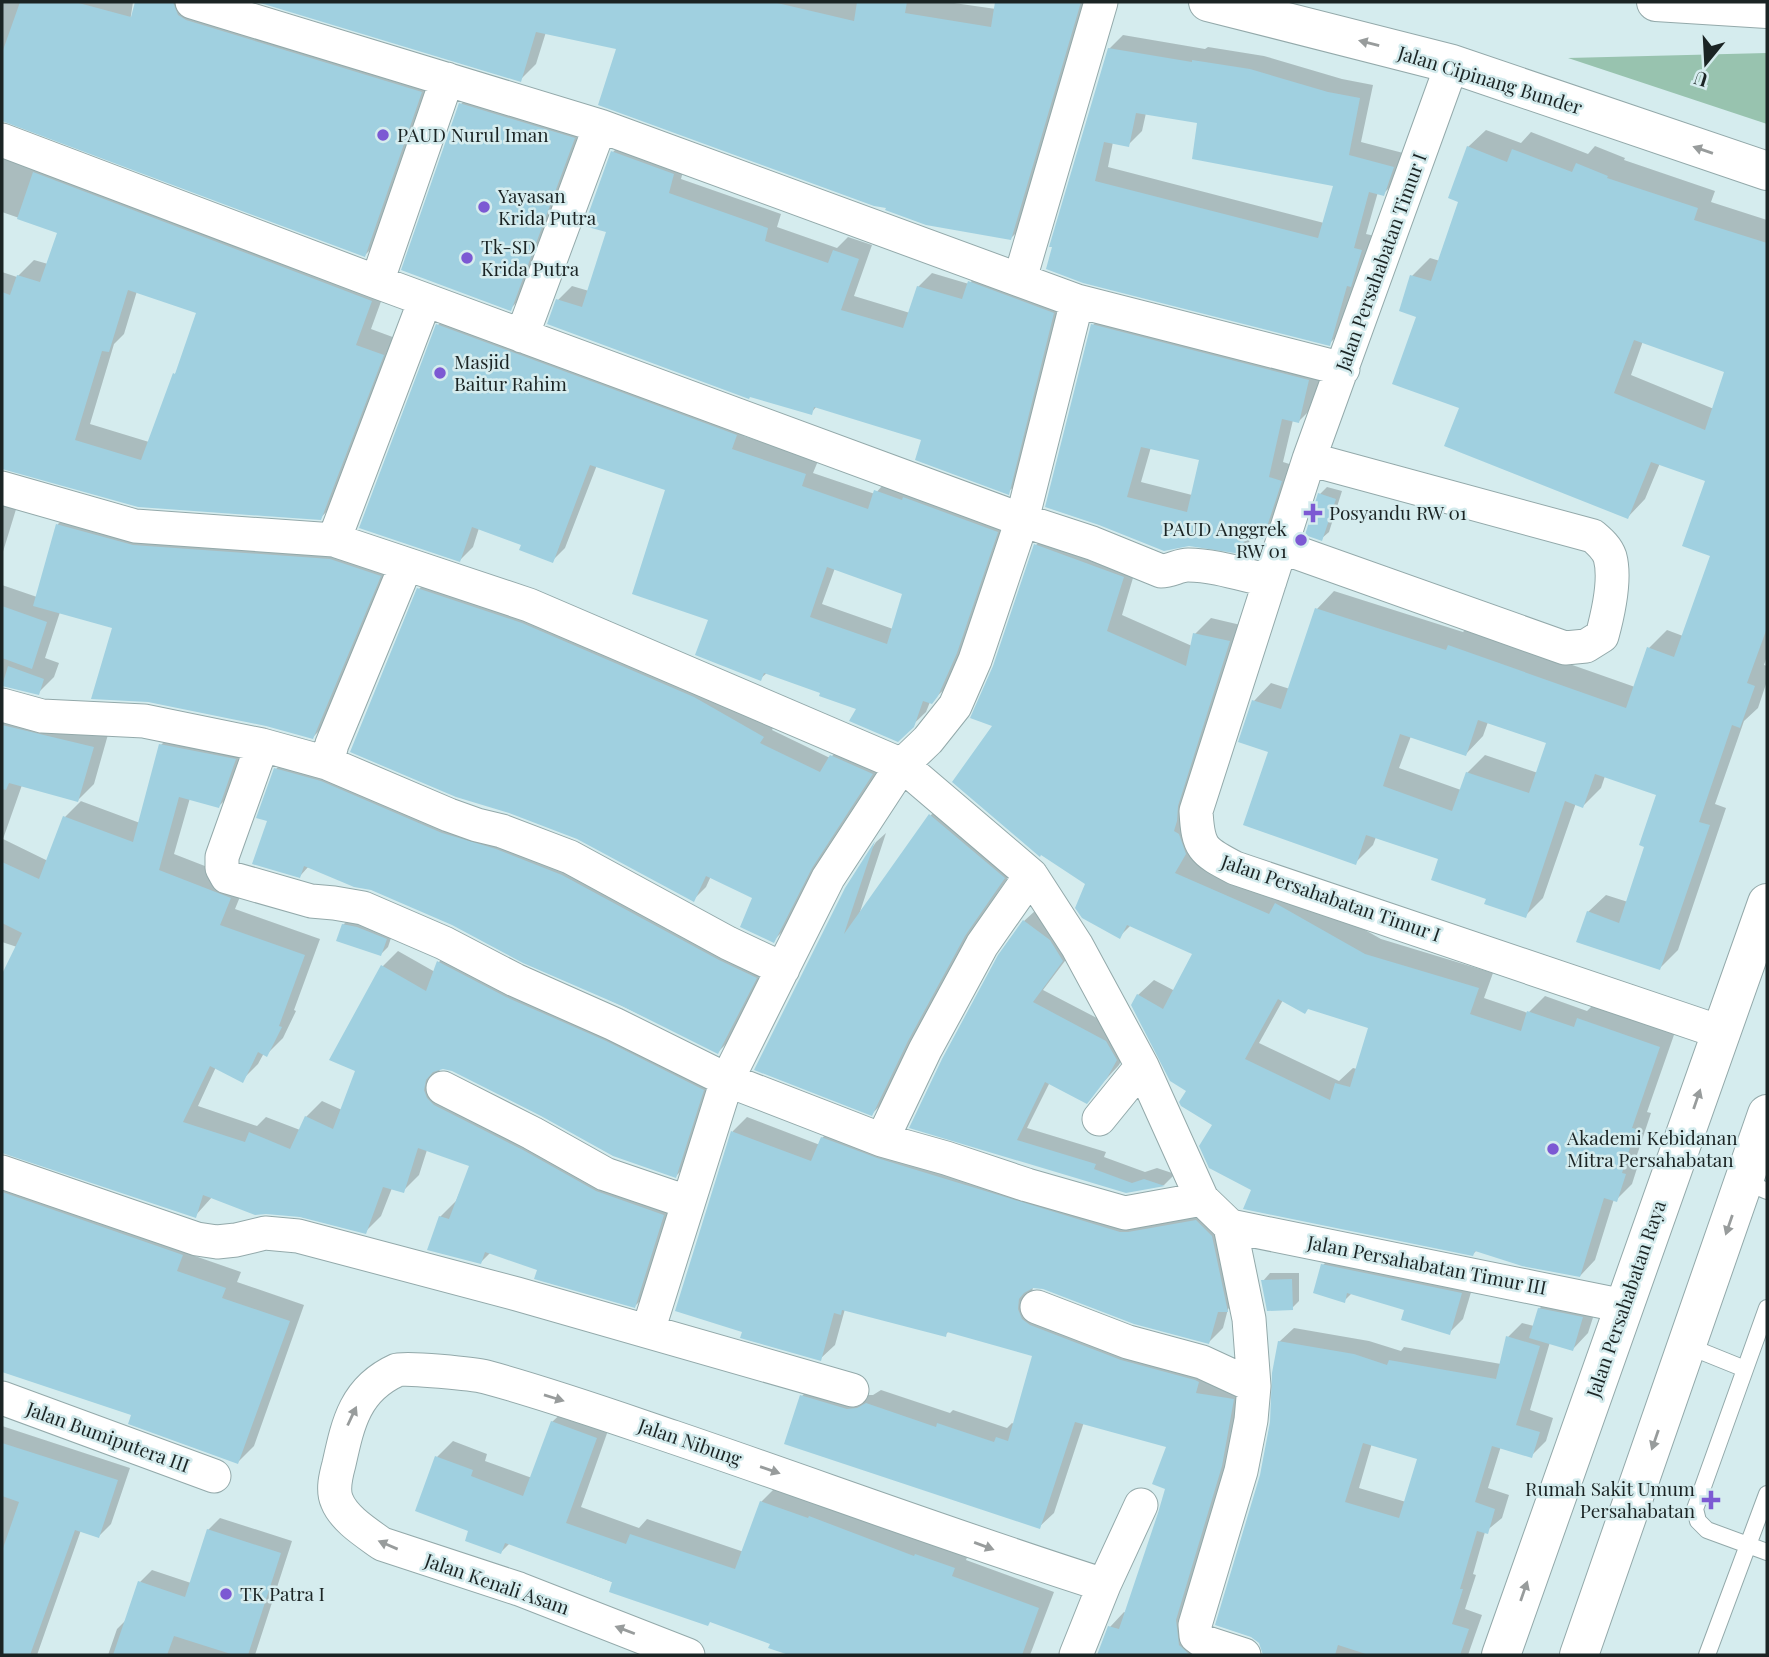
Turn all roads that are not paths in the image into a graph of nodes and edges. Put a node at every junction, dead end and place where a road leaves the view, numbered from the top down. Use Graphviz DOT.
graph roads {
  1 [pos="192,2"];
  2 [pos="1101,2"];
  3 [pos="1208,2"];
  4 [pos="1656,2"];
  5 [pos="1767,9"];
  6 [pos="1452,64"];
  7 [pos="447,79"];
  8 [pos="600,126"];
  9 [pos="2,140"];
  10 [pos="1767,172"];
  11 [pos="1020,279"];
  12 [pos="377,282"];
  13 [pos="425,300"];
  14 [pos="1077,301"];
  15 [pos="522,336"];
  16 [pos="1342,369"];
  17 [pos="1309,458"];
  18 [pos="2,488"];
  19 [pos="1023,520"];
  20 [pos="334,540"];
  21 [pos="1281,547"];
  22 [pos="406,565"];
  23 [pos="1269,581"];
  24 [pos="2,705"];
  25 [pos="262,745"];
  26 [pos="327,763"];
  27 [pos="902,765"];
  28 [pos="1031,875"];
  29 [pos="1767,903"];
  30 [pos="783,969"];
  31 [pos="1720,1032"];
  32 [pos="1142,1066"];
  33 [pos="727,1080"];
  34 [pos="443,1088"];
  35 [pos="1767,1114"];
  36 [pos="1099,1119"];
  37 [pos="882,1140"];
  38 [pos="2,1172"];
  39 [pos="1756,1186"];
  40 [pos="1202,1199"];
  41 [pos="687,1202"];
  42 [pos="1230,1226"];
  43 [pos="1624,1306"];
  44 [pos="1037,1307"];
  45 [pos="1767,1308"];
  46 [pos="648,1331"];
  47 [pos="1688,1346"];
  48 [pos="1745,1369"];
  49 [pos="1254,1387"];
  50 [pos="852,1390"];
  51 [pos="2,1398"];
  52 [pos="214,1476"];
  53 [pos="335,1482"];
  54 [pos="1767,1494"];
  55 [pos="1141,1505"];
  56 [pos="1748,1545"];
  57 [pos="1767,1552"];
  58 [pos="1104,1585"];
  59 [pos="688,1655"];
  60 [pos="1076,1655"];
  61 [pos="1244,1655"];
  62 [pos="1501,1655"];
  63 [pos="1579,1655"];
  64 [pos="1707,1655"];
  1 -- 7 [label="street"];
  2 -- 11 [label="street"];
  6 -- 3 [label="street, Jalan Cipinang Bunder, one-way"];
  4 -- 5 [label="street"];
  10 -- 6 [label="street, Jalan Cipinang Bunder, one-way"];
  6 -- 16 [label="street, Jalan Persahabatan Timur I"];
  7 -- 8 [label="street"];
  7 -- 12 [label="street"];
  8 -- 11 [label="street"];
  8 -- 15 [label="street"];
  9 -- 12 [label="street"];
  11 -- 14 [label="street"];
  12 -- 13 [label="street"];
  13 -- 15 [label="street"];
  13 -- 20 [label="street"];
  14 -- 16 [label="street"];
  14 -- 19 [label="street"];
  15 -- 19 [label="street"];
  16 -- 17 [label="street, Jalan Persahabatan Timur I"];
  17 -- 21 [label="street, Jalan Persahabatan Timur I"];
  17 -- 21 [label="street"];
  18 -- 20 [label="street"];
  19 -- 23 [label="street"];
  19 -- 27 [label="street"];
  20 -- 22 [label="street"];
  21 -- 23 [label="street, Jalan Persahabatan Timur I"];
  22 -- 26 [label="street"];
  22 -- 27 [label="street"];
  23 -- 31 [label="street, Jalan Persahabatan Timur I"];
  24 -- 25 [label="street"];
  25 -- 26 [label="street"];
  25 -- 33 [label="street"];
  26 -- 30 [label="street"];
  27 -- 28 [label="street"];
  27 -- 30 [label="street"];
  28 -- 32 [label="street"];
  28 -- 37 [label="street"];
  29 -- 31 [label="street, Jalan Persahabatan Raya"];
  30 -- 33 [label="street"];
  43 -- 31 [label="street, Jalan Persahabatan Raya, one-way"];
  32 -- 36 [label="street"];
  32 -- 40 [label="street"];
  33 -- 37 [label="street"];
  33 -- 41 [label="street"];
  34 -- 41 [label="street"];
  35 -- 39 [label="street"];
  37 -- 40 [label="street"];
  38 -- 46 [label="street"];
  39 -- 47 [label="street, one-way"];
  40 -- 42 [label="street"];
  41 -- 46 [label="street"];
  42 -- 43 [label="street, Jalan Persahabatan Timur III"];
  42 -- 49 [label="street"];
  62 -- 43 [label="street, Jalan Persahabatan Raya, one-way"];
  44 -- 49 [label="street"];
  45 -- 48 [label="lane"];
  46 -- 50 [label="street"];
  47 -- 48 [label="lane"];
  47 -- 63 [label="street, one-way"];
  48 -- 56 [label="lane"];
  49 -- 61 [label="street"];
  51 -- 52 [label="street, Jalan Bumiputera III"];
  53 -- 58 [label="street, Jalan Nibung, one-way"];
  59 -- 53 [label="street, Jalan Kenali Asam, one-way"];
  54 -- 56 [label="lane"];
  55 -- 58 [label="street"];
  56 -- 57 [label="lane"];
  56 -- 64 [label="lane"];
  58 -- 60 [label="street"];
}
